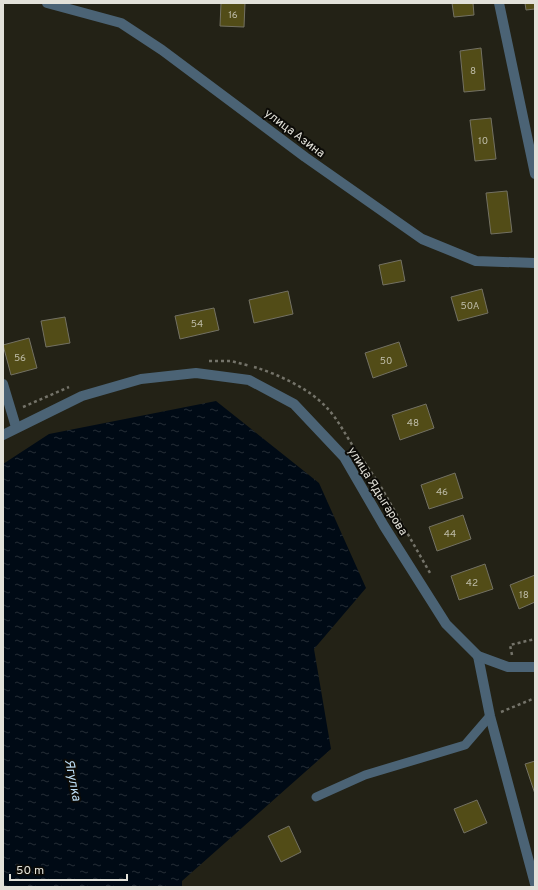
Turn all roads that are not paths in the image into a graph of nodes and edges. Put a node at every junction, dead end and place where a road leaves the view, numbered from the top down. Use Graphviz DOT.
graph roads {
  1 [pos="47,3"];
  2 [pos="499,3"];
  3 [pos="535,174"];
  4 [pos="535,263"];
  5 [pos="3,384"];
  6 [pos="16,427"];
  7 [pos="3,435"];
  8 [pos="478,656"];
  9 [pos="535,667"];
  10 [pos="490,716"];
  11 [pos="316,797"];
  12 [pos="535,884"];
  1 -- 4 [label="street, улица Азина"];
  2 -- 3 [label="street"];
  5 -- 6 [label="street"];
  6 -- 7 [label="street, улица Ядыгарова"];
  6 -- 8 [label="street, улица Ядыгарова"];
  8 -- 9 [label="street"];
  8 -- 10 [label="street"];
  10 -- 11 [label="lane"];
  10 -- 12 [label="street"];
}
